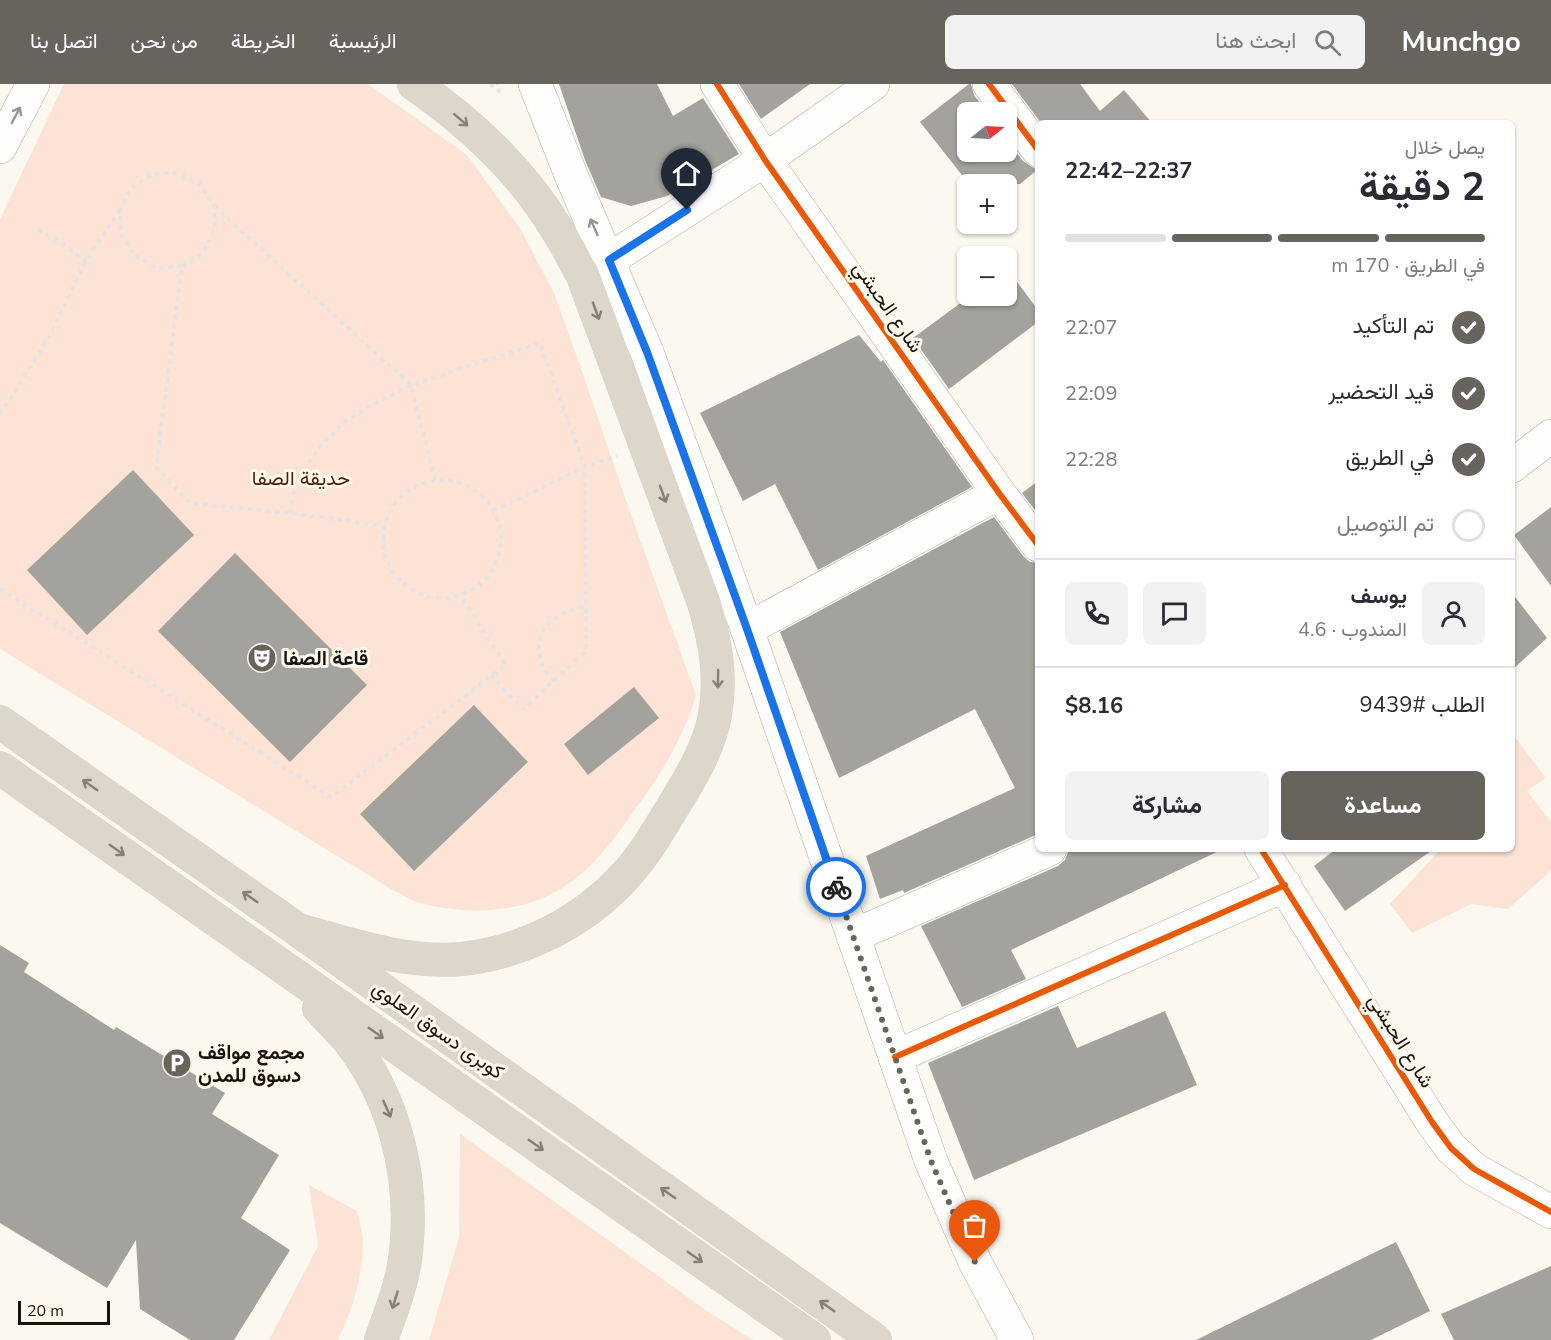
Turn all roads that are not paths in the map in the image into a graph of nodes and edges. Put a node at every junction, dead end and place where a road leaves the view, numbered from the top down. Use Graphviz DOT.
graph roads {
  1 [pos="33,84"];
  2 [pos="414,84"];
  3 [pos="535,84"];
  4 [pos="717,84"];
  5 [pos="989,84"];
  6 [pos="867,86"];
  7 [pos="1035,146"];
  8 [pos="0,147"];
  9 [pos="765,160"];
  10 [pos="596,268"];
  11 [pos="1551,436"];
  12 [pos="1515,464"];
  13 [pos="999,493"];
  14 [pos="1035,541"];
  15 [pos="747,629"];
  16 [pos="0,722"];
  17 [pos="0,768"];
  18 [pos="1043,852"];
  19 [pos="1263,852"];
  20 [pos="1286,885"];
  21 [pos="298,930"];
  22 [pos="854,936"];
  23 [pos="277,963"];
  24 [pos="895,1057"];
  25 [pos="1551,1212"];
  26 [pos="381,1340"];
  27 [pos="814,1340"];
  28 [pos="875,1340"];
  29 [pos="1017,1340"];
  8 -- 1 [label="street, one-way"];
  2 -- 10 [label="highway, one-way"];
  10 -- 3 [label="street, one-way"];
  4 -- 9 [label="street, شارع الحبشي"];
  5 -- 7 [label="street"];
  6 -- 9 [label="street"];
  9 -- 10 [label="street"];
  9 -- 13 [label="street, شارع الحبشي"];
  10 -- 15 [label="street"];
  10 -- 21 [label="highway, one-way"];
  11 -- 12 [label="street"];
  13 -- 14 [label="street, شارع الحبشي"];
  13 -- 15 [label="street"];
  15 -- 22 [label="street"];
  21 -- 16 [label="highway, كوبرى دسوق العلوي, one-way"];
  17 -- 23 [label="highway, كوبرى دسوق العلوي, one-way"];
  18 -- 22 [label="street"];
  19 -- 20 [label="street, شارع الحبشي"];
  20 -- 24 [label="street"];
  20 -- 25 [label="street, شارع الحبشي"];
  28 -- 21 [label="highway, كوبرى دسوق العلوي, one-way"];
  22 -- 24 [label="street"];
  23 -- 26 [label="highway, one-way"];
  23 -- 27 [label="highway, كوبرى دسوق العلوي, one-way"];
  24 -- 29 [label="street"];
}
